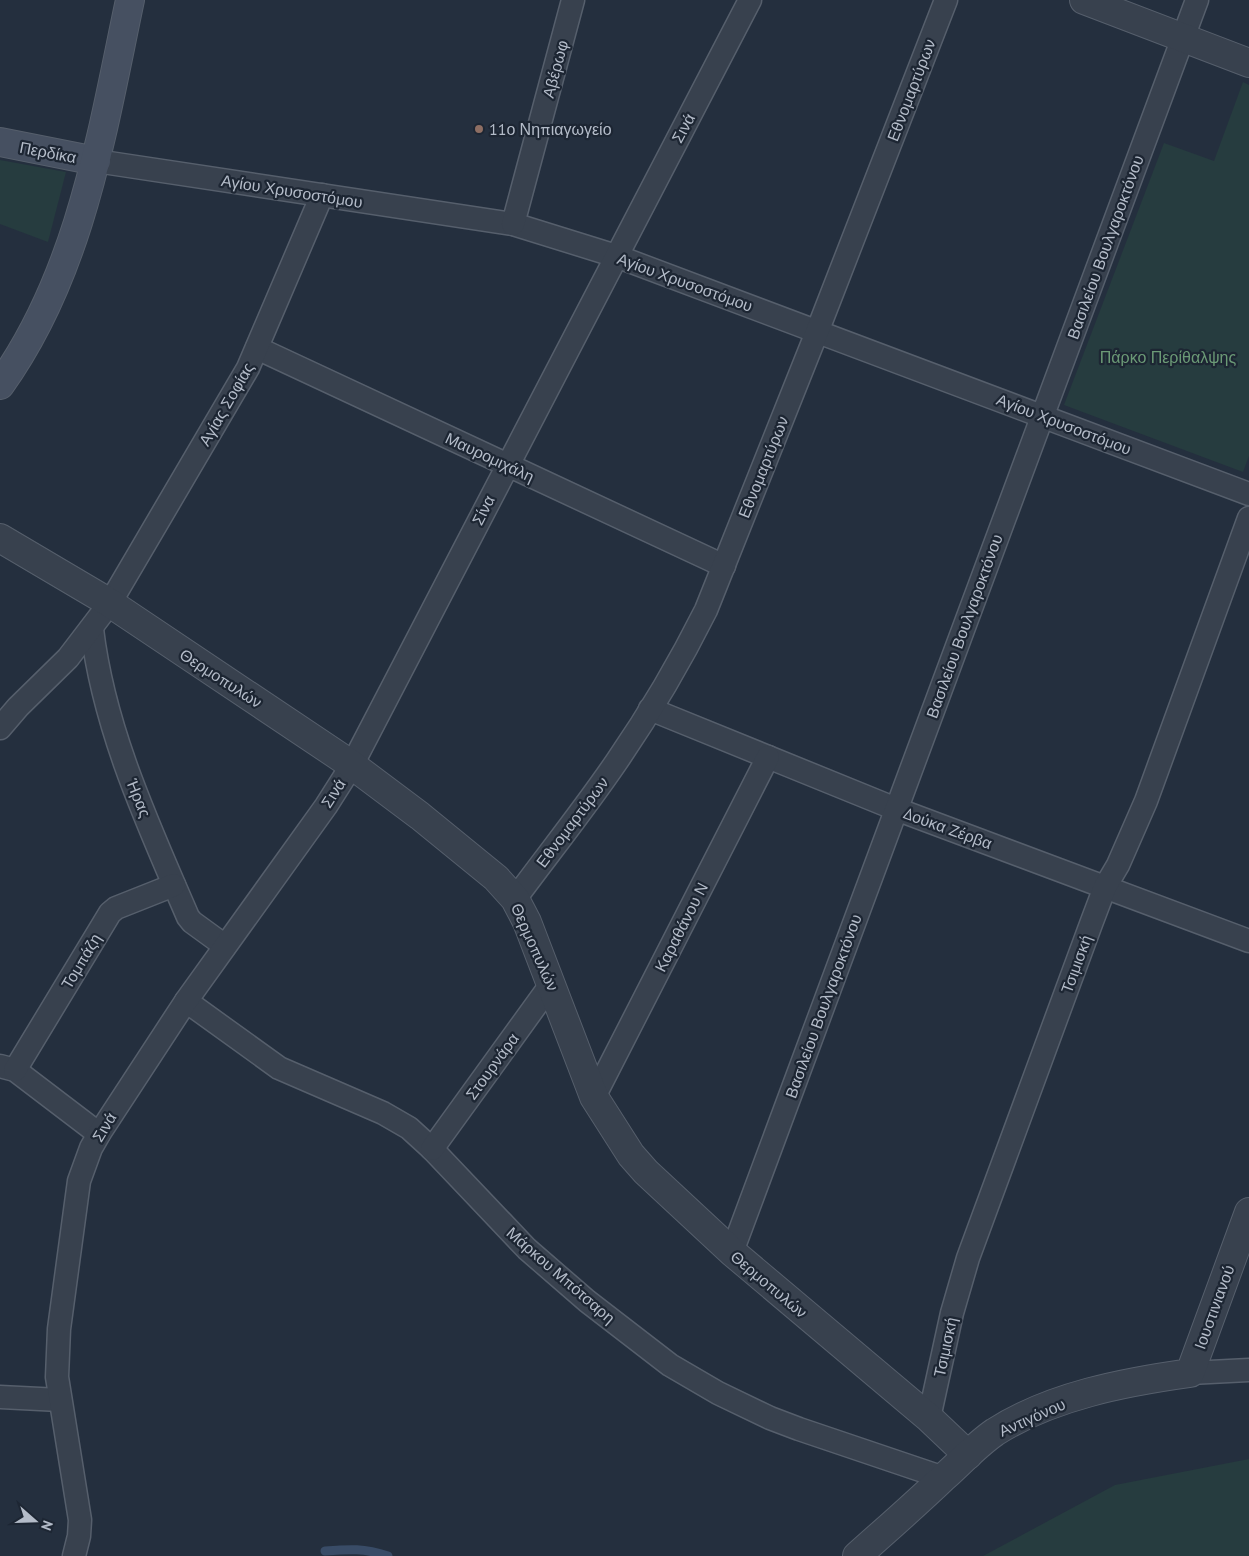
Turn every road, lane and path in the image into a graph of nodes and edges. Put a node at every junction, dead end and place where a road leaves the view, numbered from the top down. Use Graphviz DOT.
graph roads {
  1 [pos="130,0"];
  2 [pos="574,0"];
  3 [pos="750,0"];
  4 [pos="946,0"];
  5 [pos="1084,0"];
  6 [pos="1197,0"];
  7 [pos="1183,38"];
  8 [pos="1249,63"];
  9 [pos="0,142"];
  10 [pos="96,161"];
  11 [pos="322,196"];
  12 [pos="513,224"];
  13 [pos="616,256"];
  14 [pos="817,332"];
  15 [pos="257,348"];
  16 [pos="0,385"];
  17 [pos="1042,416"];
  18 [pos="507,465"];
  19 [pos="1249,494"];
  20 [pos="1249,518"];
  21 [pos="0,538"];
  22 [pos="724,566"];
  23 [pos="110,603"];
  24 [pos="92,629"];
  25 [pos="650,709"];
  26 [pos="0,728"];
  27 [pos="768,756"];
  28 [pos="352,765"];
  29 [pos="896,809"];
  30 [pos="174,885"];
  31 [pos="1105,887"];
  32 [pos="514,899"];
  33 [pos="1249,941"];
  34 [pos="225,946"];
  35 [pos="552,983"];
  36 [pos="186,1001"];
  37 [pos="8,1068"];
  38 [pos="594,1096"];
  39 [pos="99,1134"];
  40 [pos="432,1149"];
  41 [pos="1249,1212"];
  42 [pos="732,1252"];
  43 [pos="1249,1370"];
  44 [pos="1190,1373"];
  45 [pos="0,1397"];
  46 [pos="60,1400"];
  47 [pos="929,1418"];
  48 [pos="968,1455"];
  49 [pos="944,1478"];
  50 [pos="74,1556"];
  51 [pos="857,1556"];
  1 -- 10 [label="main road"];
  2 -- 12 [label="street, Αβέρωφ"];
  3 -- 13 [label="street, Σινά"];
  4 -- 14 [label="street, Εθνομαρτύρων"];
  5 -- 7 [label="street"];
  6 -- 7 [label="street, Βασιλείου Βουλγαροκτόνου"];
  7 -- 8 [label="street"];
  7 -- 17 [label="street, Βασιλείου Βουλγαροκτόνου"];
  9 -- 10 [label="main road, Περδίκα"];
  10 -- 11 [label="street, Αγίου Χρυσοστόμου"];
  10 -- 16 [label="main road"];
  11 -- 12 [label="street, Αγίου Χρυσοστόμου"];
  11 -- 15 [label="street, Αγίας Σοφίας"];
  12 -- 13 [label="street, Αγίου Χρυσοστόμου"];
  13 -- 14 [label="street, Αγίου Χρυσοστόμου"];
  13 -- 18 [label="street, Σίνα"];
  14 -- 17 [label="street, Αγίου Χρυσοστόμου"];
  14 -- 22 [label="street, Εθνομαρτύρων"];
  15 -- 18 [label="street, Μαυρομιχάλη"];
  15 -- 23 [label="street, Αγίας Σοφίας"];
  17 -- 19 [label="street, Αγίου Χρυσοστόμου"];
  17 -- 29 [label="street, Βασιλείου Βουλγαροκτόνου"];
  18 -- 22 [label="street, Μαυρομιχάλη"];
  18 -- 28 [label="street, Σίνα"];
  20 -- 31 [label="street, Τσιμισκή"];
  21 -- 23 [label="street, Θερμοπυλών"];
  22 -- 25 [label="street, Εθνομαρτύρων"];
  23 -- 24 [label="street, Αγίας Σοφίας"];
  23 -- 28 [label="street, Θερμοπυλών"];
  24 -- 26 [label="street, Αγίας Σοφίας"];
  24 -- 30 [label="street, Ήρας"];
  25 -- 27 [label="street, Δούκα Ζέρβα"];
  25 -- 32 [label="street, Εθνομαρτύρων"];
  27 -- 29 [label="street, Δούκα Ζέρβα"];
  27 -- 38 [label="street, Καραθάνου Ν"];
  28 -- 32 [label="street, Θερμοπυλών"];
  28 -- 34 [label="street, Σινά"];
  29 -- 31 [label="street, Δούκα Ζέρβα"];
  29 -- 42 [label="street, Βασιλείου Βουλγαροκτόνου"];
  30 -- 34 [label="street, Ήρας"];
  30 -- 37 [label="street, Τομπάζη"];
  31 -- 33 [label="street, Δούκα Ζέρβα"];
  31 -- 47 [label="street, Τσιμισκή"];
  32 -- 35 [label="street, Θερμοπυλών"];
  34 -- 36 [label="street, Σινά"];
  35 -- 38 [label="street, Θερμοπυλών"];
  35 -- 40 [label="street, Στουρνάρα"];
  36 -- 39 [label="street, Σινά"];
  36 -- 40 [label="street, Μάρκου Μπότσαρη"];
  37 -- 39 [label="street"];
  38 -- 42 [label="street, Θερμοπυλών"];
  39 -- 46 [label="street, Σινά"];
  40 -- 49 [label="street, Μάρκου Μπότσαρη"];
  41 -- 44 [label="street, Ιουστινιανού"];
  42 -- 47 [label="street, Θερμοπυλών"];
  43 -- 44 [label="street"];
  44 -- 48 [label="street, Αντιγόνου"];
  45 -- 46 [label="street"];
  46 -- 50 [label="street, Σινά"];
  47 -- 48 [label="street, Θερμοπυλών"];
  48 -- 49 [label="street, Αντιγόνου"];
  49 -- 51 [label="street, Αντιγόνου"];
}
